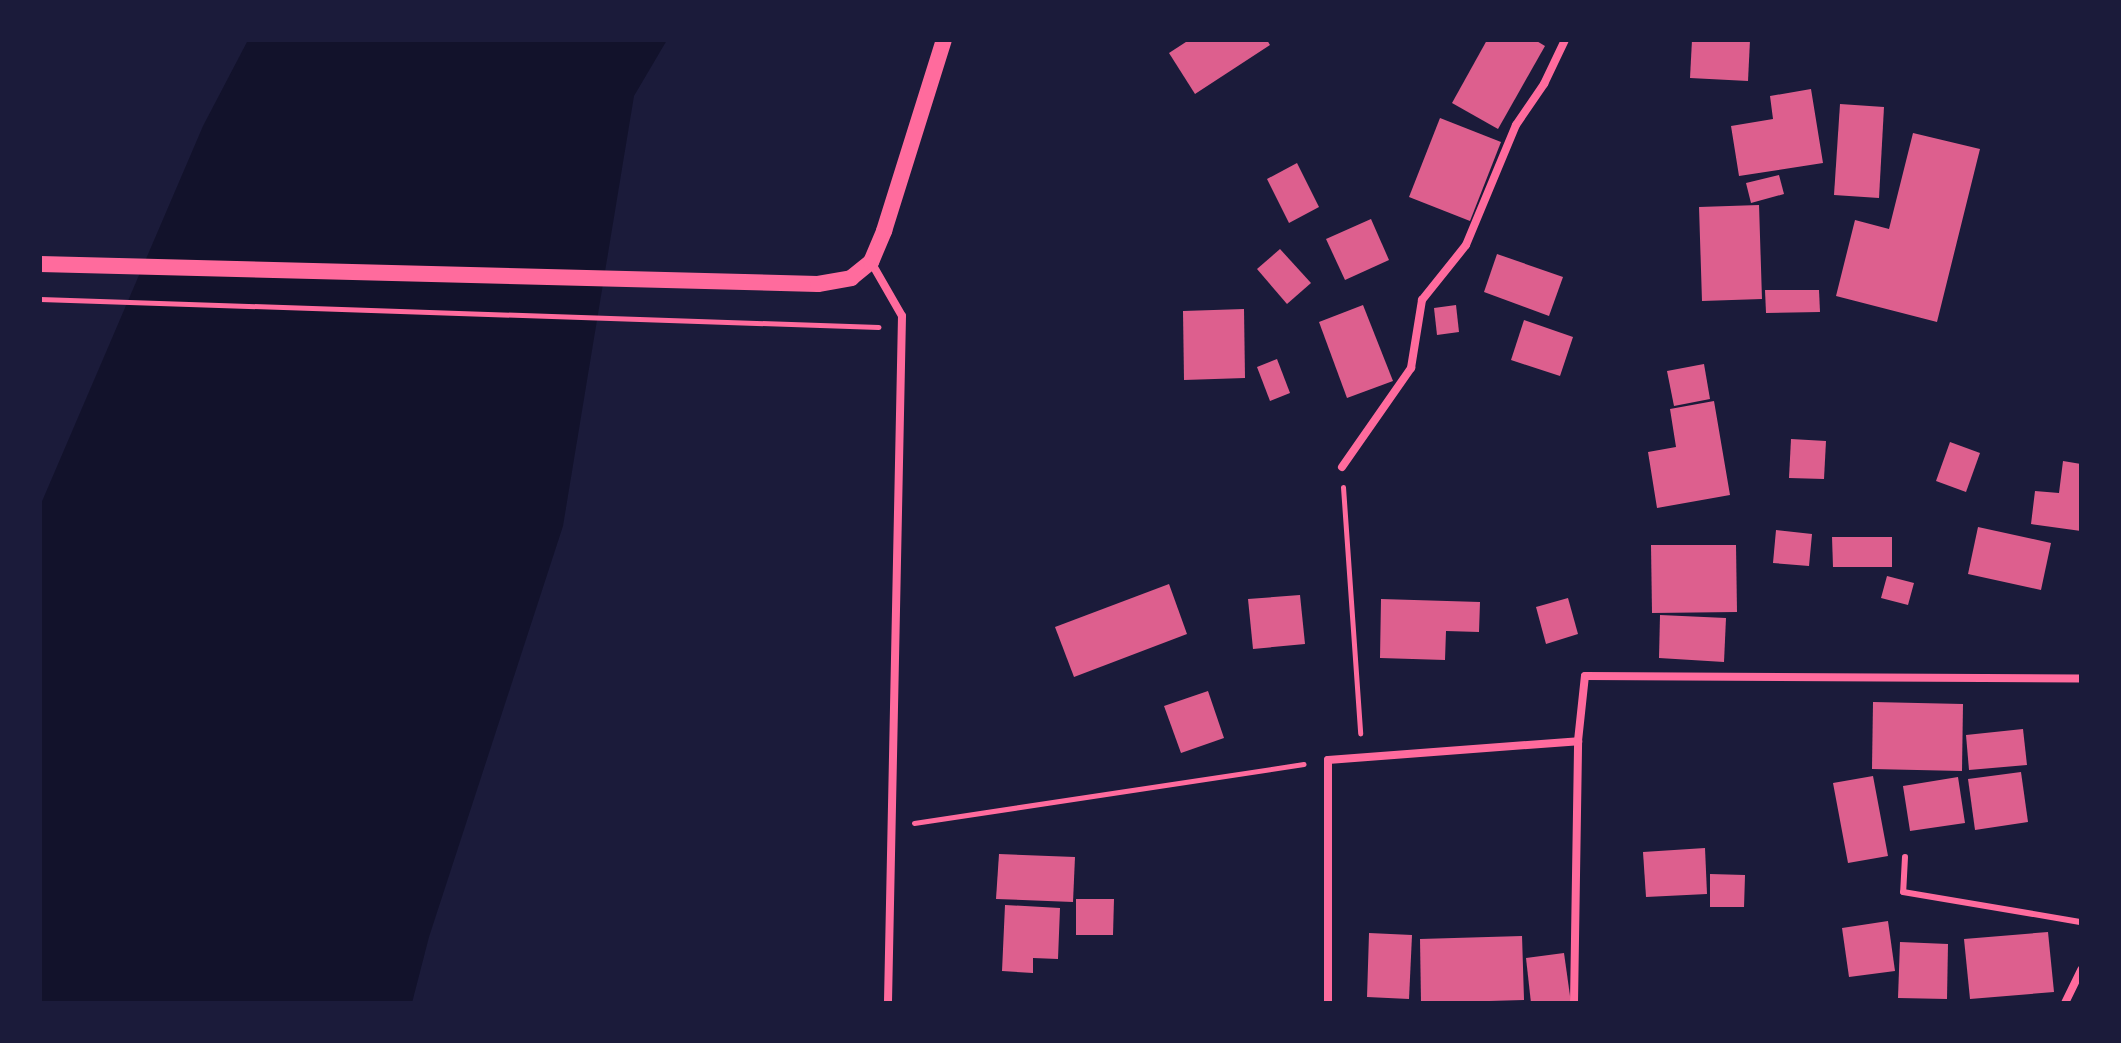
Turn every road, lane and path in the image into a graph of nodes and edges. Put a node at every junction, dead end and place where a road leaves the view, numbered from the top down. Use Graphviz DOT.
graph roads {
  1 [pos="944,40"];
  2 [pos="1565,40"];
  3 [pos="871,262"];
  4 [pos="40,264"];
  5 [pos="40,299"];
  6 [pos="901,327"];
  7 [pos="1342,467"];
  8 [pos="2081,679"];
  9 [pos="1578,741"];
  10 [pos="1362,758"];
  11 [pos="1328,760"];
  12 [pos="893,826"];
  13 [pos="1905,857"];
  14 [pos="2081,922"];
  15 [pos="2081,970"];
  16 [pos="888,1003"];
  17 [pos="1328,1003"];
  18 [pos="1574,1003"];
  19 [pos="2065,1003"];
  1 -- 3 [label="main road"];
  2 -- 7 [label="street"];
  3 -- 4 [label="main road"];
  3 -- 6 [label="street"];
  5 -- 6 [label="path"];
  6 -- 12 [label="street"];
  7 -- 10 [label="path"];
  8 -- 9 [label="street"];
  9 -- 10 [label="street"];
  9 -- 18 [label="street"];
  10 -- 11 [label="street"];
  11 -- 12 [label="path"];
  11 -- 17 [label="street"];
  12 -- 16 [label="street"];
  13 -- 14 [label="lane"];
  15 -- 19 [label="street"];
}
